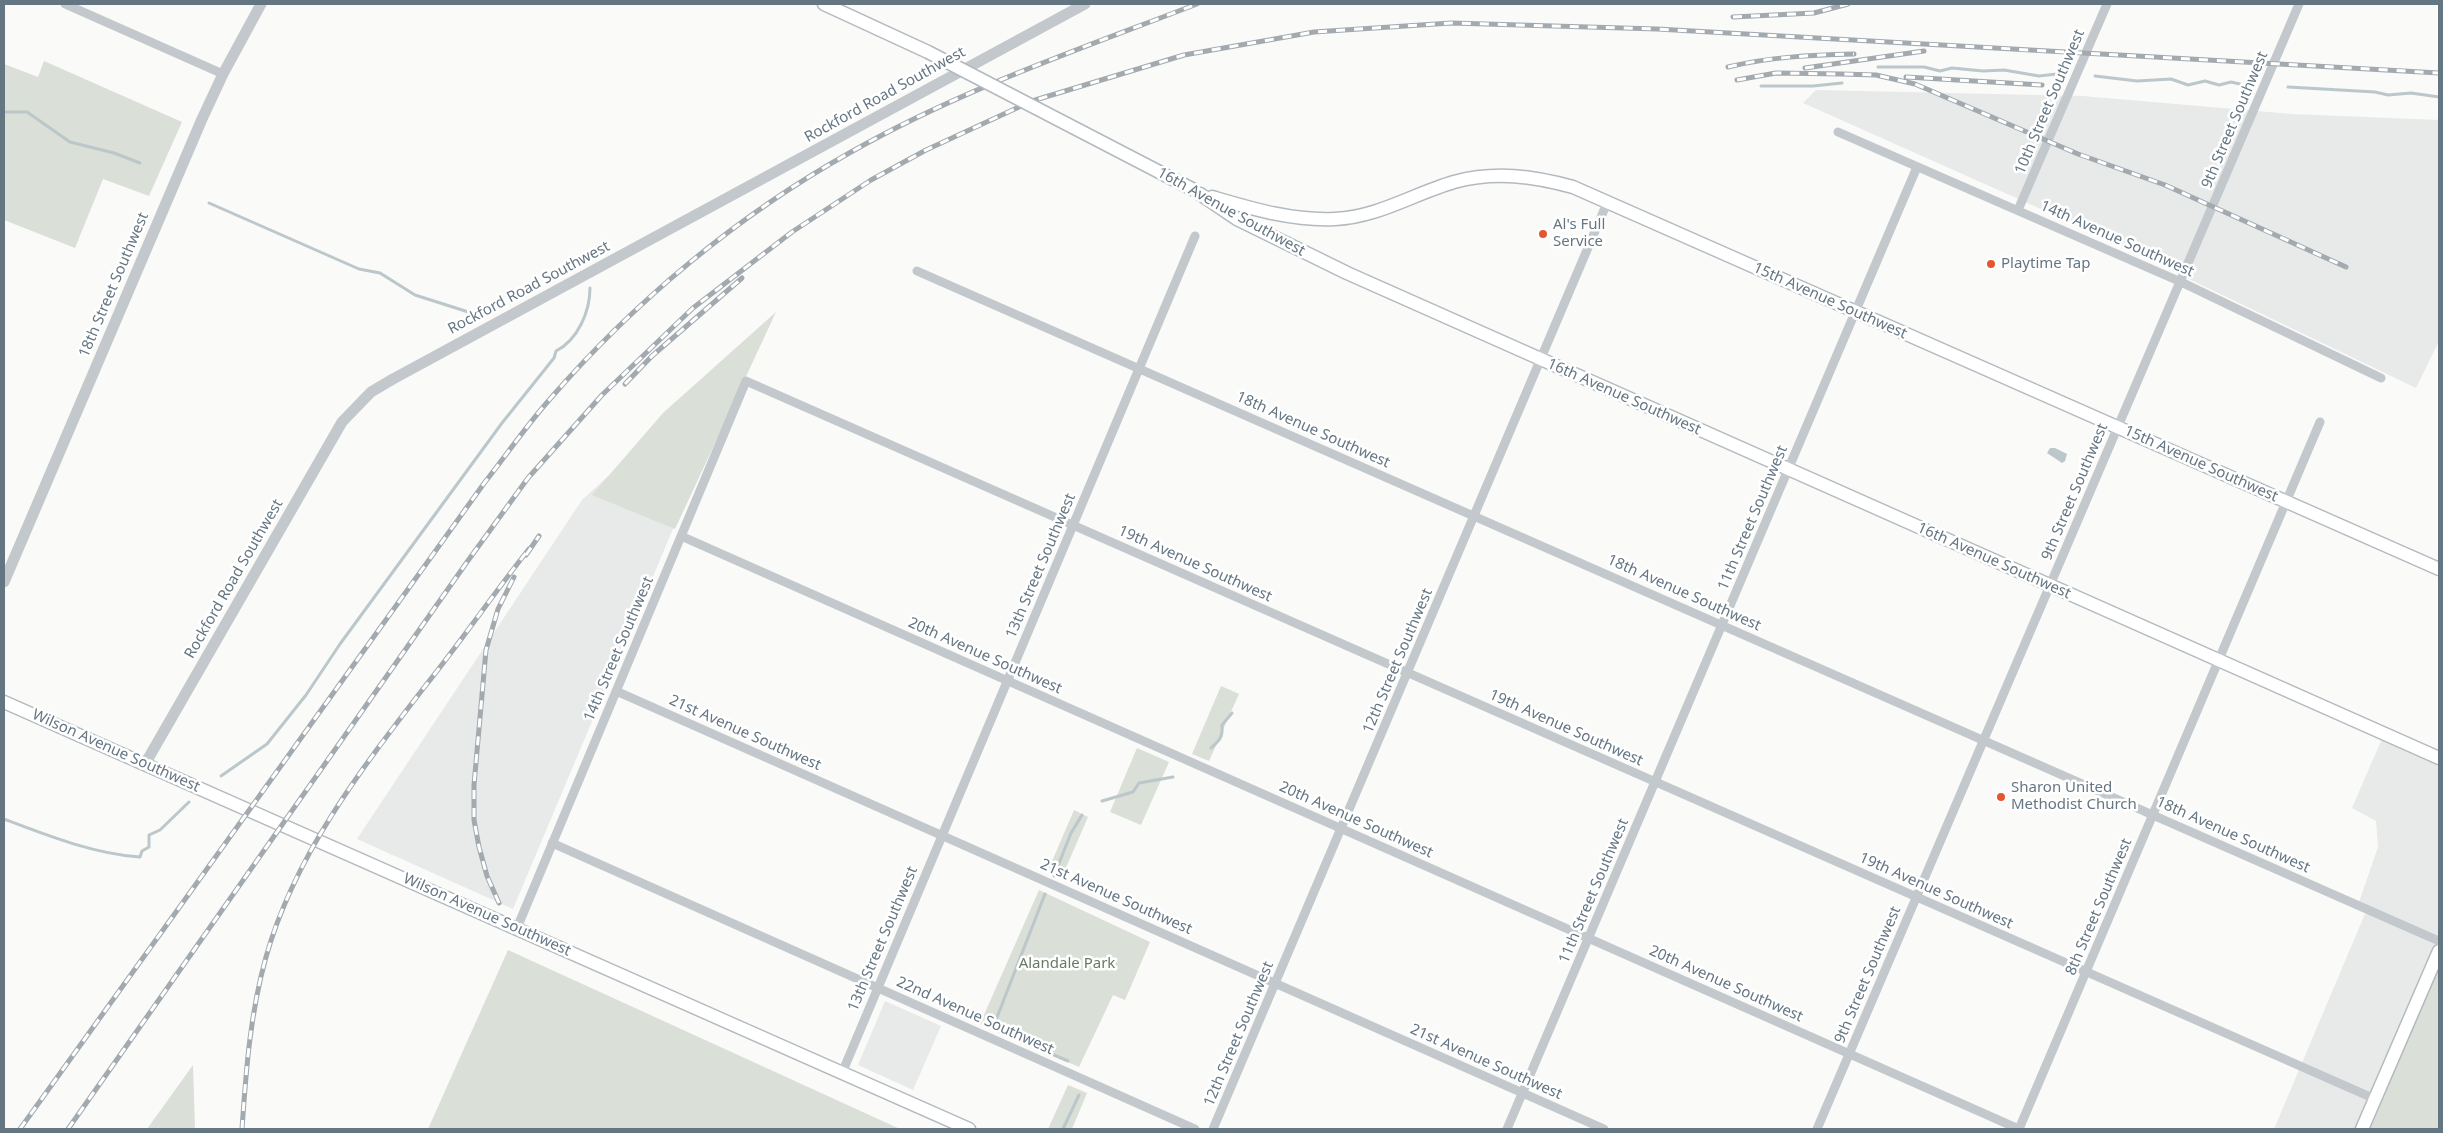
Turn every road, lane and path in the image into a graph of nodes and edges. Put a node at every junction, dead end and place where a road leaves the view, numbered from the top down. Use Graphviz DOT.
graph roads {
  1 [pos="65,4"];
  2 [pos="261,4"];
  3 [pos="824,4"];
  4 [pos="1085,4"];
  5 [pos="2104,4"];
  6 [pos="2299,4"];
  7 [pos="223,74"];
  8 [pos="1838,132"];
  9 [pos="1917,166"];
  10 [pos="1197,192"];
  11 [pos="1607,203"];
  12 [pos="2018,210"];
  13 [pos="1195,236"];
  14 [pos="917,271"];
  15 [pos="2181,282"];
  16 [pos="1856,312"];
  17 [pos="1540,360"];
  18 [pos="1139,369"];
  19 [pos="2382,378"];
  20 [pos="746,381"];
  21 [pos="2320,422"];
  22 [pos="2118,427"];
  23 [pos="1789,470"];
  24 [pos="2287,502"];
  25 [pos="1474,516"];
  26 [pos="1073,525"];
  27 [pos="681,536"];
  28 [pos="2439,568"];
  29 [pos="4,582"];
  30 [pos="2050,586"];
  31 [pos="1722,625"];
  32 [pos="2219,661"];
  33 [pos="1407,673"];
  34 [pos="1008,681"];
  35 [pos="616,691"];
  36 [pos="4,702"];
  37 [pos="1984,740"];
  38 [pos="2439,758"];
  39 [pos="145,764"];
  40 [pos="1655,782"];
  41 [pos="2153,815"];
  42 [pos="1341,828"];
  43 [pos="942,835"];
  44 [pos="552,843"];
  45 [pos="1916,898"];
  46 [pos="517,928"];
  47 [pos="1589,938"];
  48 [pos="2439,941"];
  49 [pos="2439,951"];
  50 [pos="2086,972"];
  51 [pos="1276,983"];
  52 [pos="878,988"];
  53 [pos="1849,1054"];
  54 [pos="842,1073"];
  55 [pos="1522,1093"];
  56 [pos="2375,1098"];
  57 [pos="969,1129"];
  58 [pos="1195,1129"];
  59 [pos="1214,1129"];
  60 [pos="1507,1129"];
  61 [pos="1604,1129"];
  62 [pos="1817,1129"];
  63 [pos="2019,1129"];
  64 [pos="2362,1129"];
  1 -- 7 [label="street"];
  2 -- 7 [label="street, 18th Street Southwest"];
  3 -- 10 [label="main road, 16th Avenue Southwest, bridge"];
  4 -- 39 [label="street, Rockford Road Southwest"];
  5 -- 12 [label="street, 10th Street Southwest"];
  6 -- 15 [label="street, 9th Street Southwest"];
  7 -- 29 [label="street, 18th Street Southwest"];
  8 -- 9 [label="street, 14th Avenue Southwest"];
  9 -- 12 [label="street, 14th Avenue Southwest"];
  9 -- 16 [label="street, 11th Street Southwest"];
  10 -- 11 [label="main road, 15th Avenue Southwest"];
  10 -- 17 [label="main road, 16th Avenue Southwest"];
  11 -- 16 [label="main road, 15th Avenue Southwest"];
  11 -- 17 [label="street, 12th Street Southwest"];
  12 -- 15 [label="street, 14th Avenue Southwest"];
  13 -- 18 [label="street, 13th Street Southwest"];
  14 -- 18 [label="street, 18th Avenue Southwest"];
  15 -- 19 [label="street, 14th Avenue Southwest"];
  15 -- 22 [label="street, 9th Street Southwest"];
  16 -- 22 [label="main road, 15th Avenue Southwest"];
  16 -- 23 [label="street, 11th Street Southwest"];
  17 -- 23 [label="main road, 16th Avenue Southwest"];
  17 -- 25 [label="street, 12th Street Southwest"];
  18 -- 25 [label="street, 18th Avenue Southwest"];
  18 -- 26 [label="street, 13th Street Southwest"];
  20 -- 26 [label="street, 19th Avenue Southwest"];
  20 -- 27 [label="street, 14th Street Southwest"];
  21 -- 24 [label="street, 8th Street Southwest"];
  22 -- 24 [label="main road, 15th Avenue Southwest"];
  22 -- 30 [label="street, 9th Street Southwest"];
  23 -- 30 [label="main road, 16th Avenue Southwest"];
  23 -- 31 [label="street, 11th Street Southwest"];
  24 -- 28 [label="main road, 15th Avenue Southwest"];
  24 -- 32 [label="street, 8th Street Southwest"];
  25 -- 31 [label="street, 18th Avenue Southwest"];
  25 -- 33 [label="street, 12th Street Southwest"];
  26 -- 33 [label="street, 19th Avenue Southwest"];
  26 -- 34 [label="street, 13th Street Southwest"];
  27 -- 34 [label="street, 20th Avenue Southwest"];
  27 -- 35 [label="street, 14th Street Southwest"];
  30 -- 32 [label="main road, 16th Avenue Southwest"];
  30 -- 37 [label="street, 9th Street Southwest"];
  31 -- 37 [label="street, 18th Avenue Southwest"];
  31 -- 40 [label="street, 11th Street Southwest"];
  32 -- 38 [label="main road, 16th Avenue Southwest"];
  32 -- 41 [label="street, 8th Street Southwest"];
  33 -- 40 [label="street, 19th Avenue Southwest"];
  33 -- 42 [label="street, 12th Street Southwest"];
  34 -- 42 [label="street, 20th Avenue Southwest"];
  34 -- 43 [label="street, 13th Street Southwest"];
  35 -- 43 [label="street, 21st Avenue Southwest"];
  35 -- 44 [label="street, 14th Street Southwest"];
  36 -- 39 [label="main road, Wilson Avenue Southwest"];
  37 -- 41 [label="street, 18th Avenue Southwest"];
  37 -- 45 [label="street, 9th Street Southwest"];
  39 -- 46 [label="main road, Wilson Avenue Southwest"];
  40 -- 45 [label="street, 19th Avenue Southwest"];
  40 -- 47 [label="street, 11th Street Southwest"];
  41 -- 48 [label="street, 18th Avenue Southwest"];
  41 -- 50 [label="street, 8th Street Southwest"];
  42 -- 47 [label="street, 20th Avenue Southwest"];
  42 -- 51 [label="street, 12th Street Southwest"];
  43 -- 51 [label="street, 21st Avenue Southwest"];
  43 -- 52 [label="street, 13th Street Southwest"];
  44 -- 46 [label="street, 14th Street Southwest"];
  44 -- 52 [label="street, 22nd Avenue Southwest"];
  45 -- 50 [label="street, 19th Avenue Southwest"];
  45 -- 53 [label="street, 9th Street Southwest"];
  46 -- 54 [label="main road, Wilson Avenue Southwest"];
  47 -- 53 [label="street, 20th Avenue Southwest"];
  47 -- 55 [label="street, 11th Street Southwest"];
  49 -- 56 [label="main road"];
  50 -- 56 [label="street, 19th Avenue Southwest"];
  50 -- 63 [label="street, 8th Street Southwest"];
  51 -- 55 [label="street, 21st Avenue Southwest"];
  51 -- 59 [label="street, 12th Street Southwest"];
  52 -- 54 [label="street, 13th Street Southwest"];
  52 -- 58 [label="street, 22nd Avenue Southwest"];
  53 -- 62 [label="street, 9th Street Southwest"];
  53 -- 63 [label="street, 20th Avenue Southwest"];
  54 -- 57 [label="main road, Wilson Avenue Southwest"];
  55 -- 60 [label="street, 11th Street Southwest"];
  55 -- 61 [label="street, 21st Avenue Southwest"];
  56 -- 64 [label="main road"];
}
